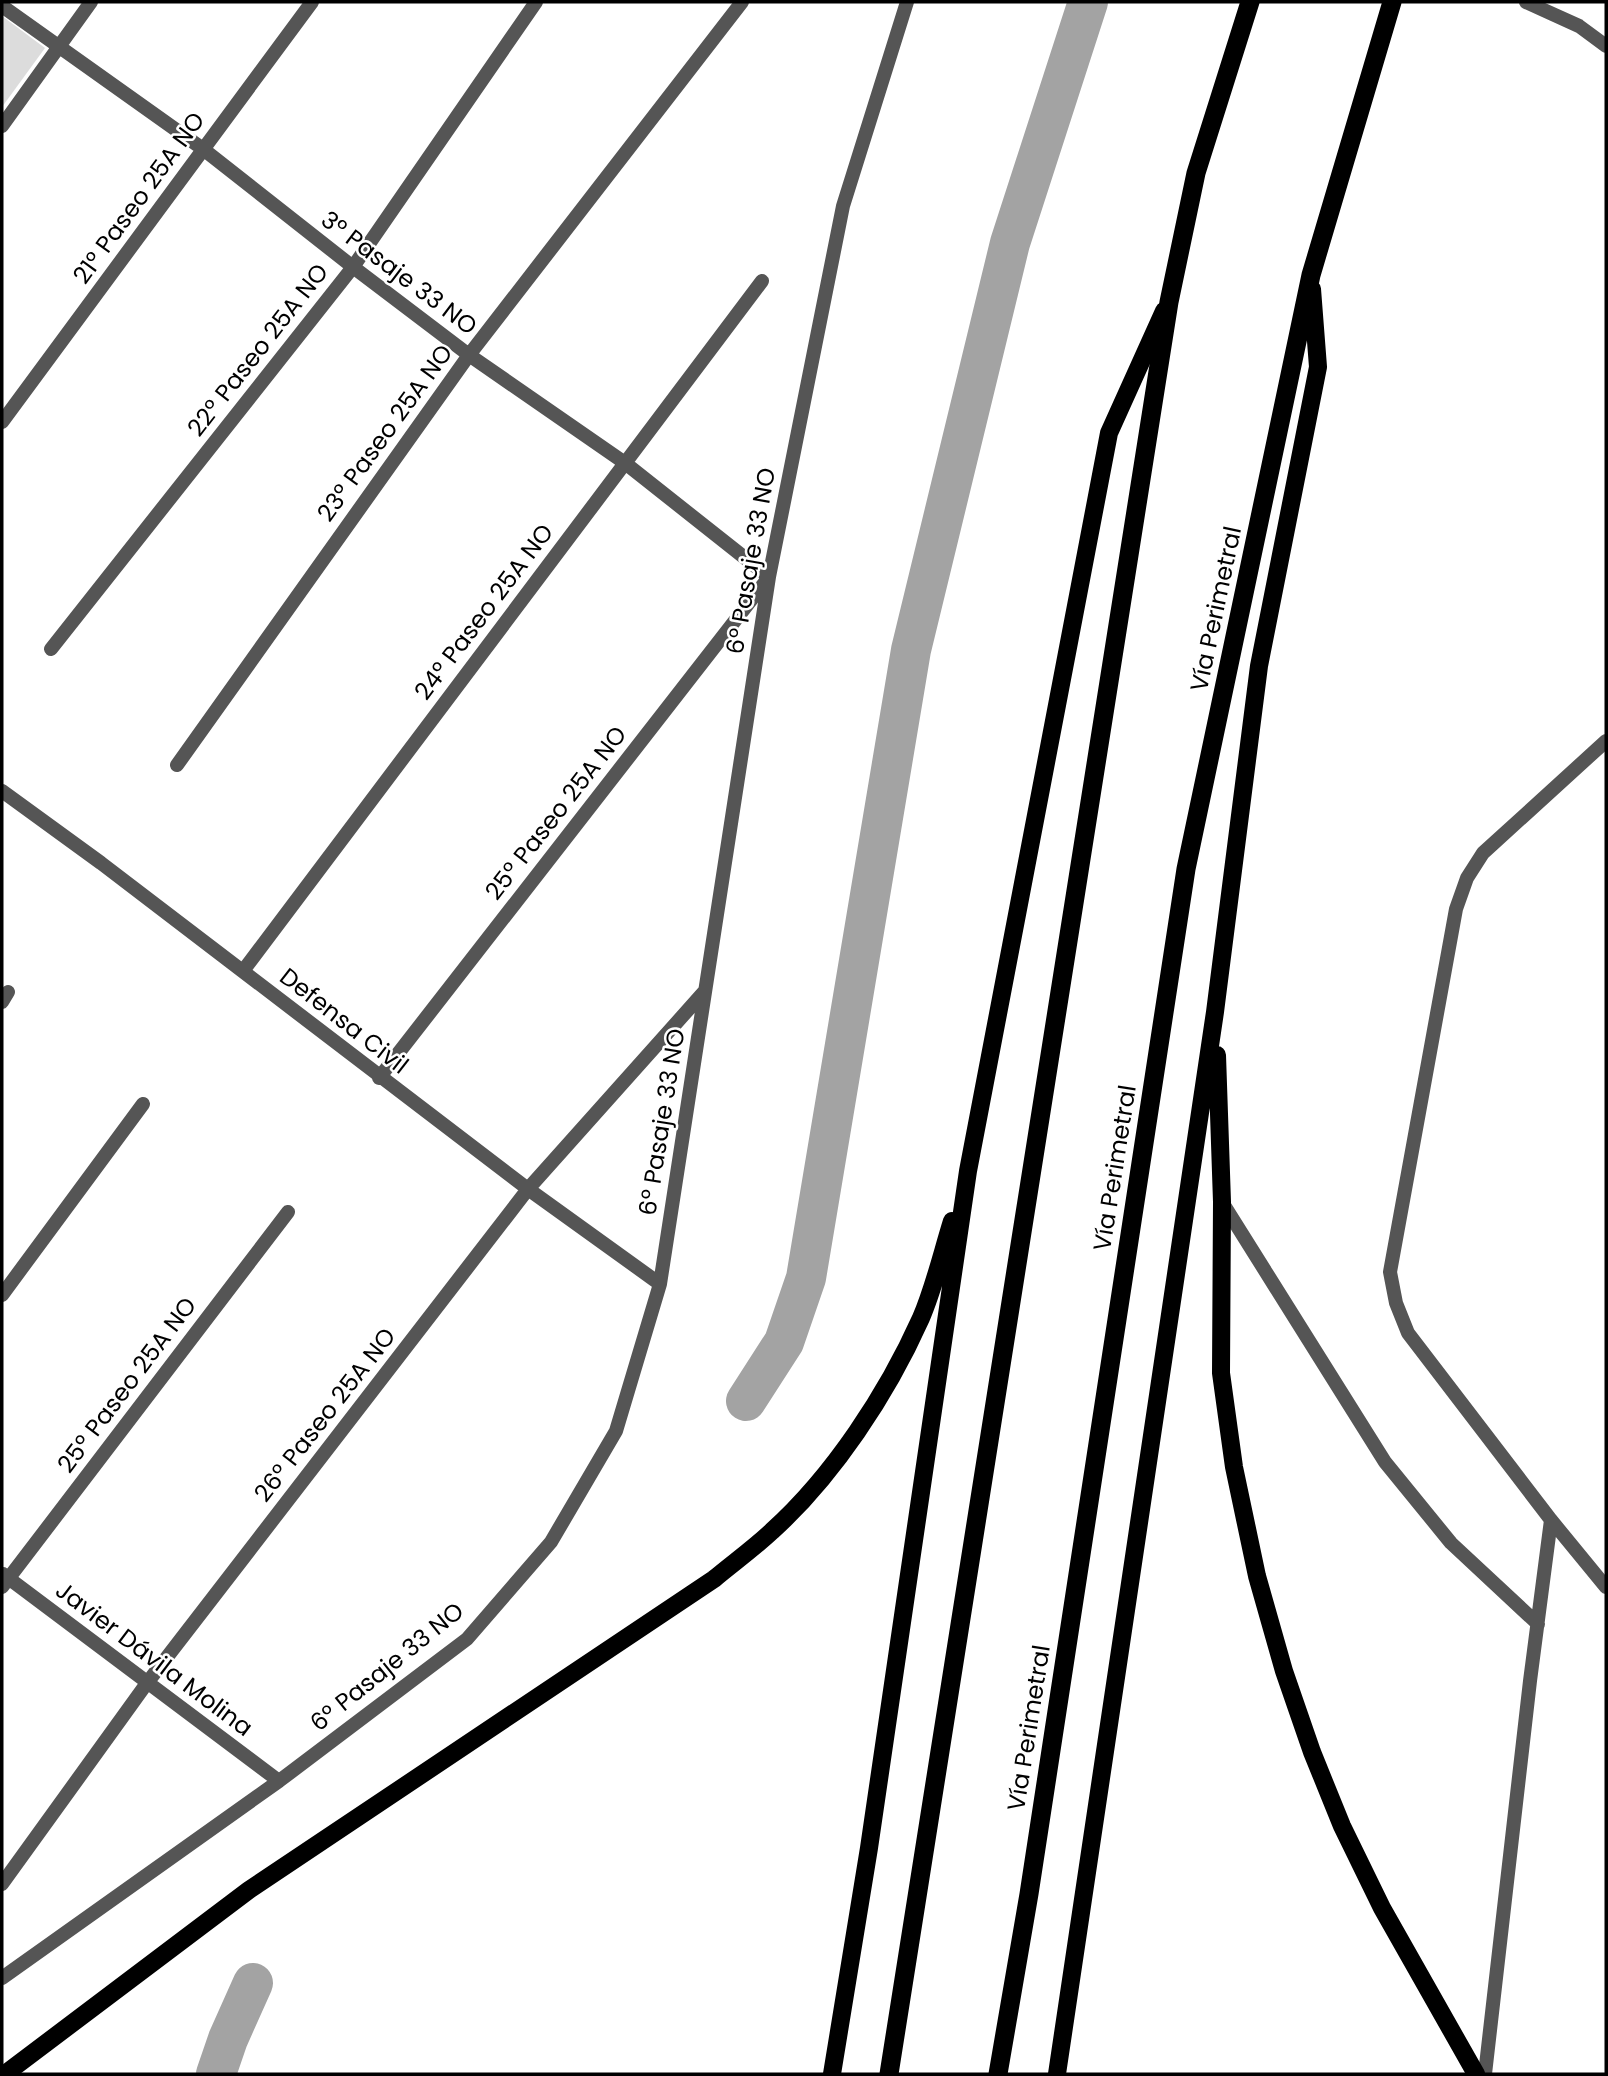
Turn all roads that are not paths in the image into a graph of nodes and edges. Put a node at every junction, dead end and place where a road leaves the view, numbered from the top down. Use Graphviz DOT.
graph roads {
  1 [pos="91,2"];
  2 [pos="312,2"];
  3 [pos="536,2"];
  4 [pos="742,2"];
  5 [pos="907,2"];
  6 [pos="1250,2"];
  7 [pos="1392,2"];
  8 [pos="1526,2"];
  9 [pos="2,6"];
  10 [pos="58,46"];
  11 [pos="1606,46"];
  12 [pos="2,126"];
  13 [pos="203,149"];
  14 [pos="353,267"];
  15 [pos="1311,275"];
  16 [pos="762,281"];
  17 [pos="1169,302"];
  18 [pos="469,355"];
  19 [pos="2,422"];
  20 [pos="625,463"];
  21 [pos="769,577"];
  22 [pos="51,649"];
  23 [pos="1606,741"];
  24 [pos="177,765"];
  25 [pos="2,791"];
  26 [pos="243,971"];
  27 [pos="705,991"];
  28 [pos="1215,1012"];
  29 [pos="379,1078"];
  30 [pos="143,1104"];
  31 [pos="968,1171"];
  32 [pos="528,1189"];
  33 [pos="1222,1202"];
  34 [pos="288,1212"];
  35 [pos="660,1284"];
  36 [pos="2,1295"];
  37 [pos="1550,1520"];
  38 [pos="4,1579"];
  39 [pos="1606,1587"];
  40 [pos="1538,1624"];
  41 [pos="147,1683"];
  42 [pos="279,1781"];
  43 [pos="2,1884"];
  44 [pos="2,1978"];
  45 [pos="5,2074"];
  46 [pos="832,2074"];
  47 [pos="889,2074"];
  48 [pos="998,2074"];
  49 [pos="1057,2074"];
  50 [pos="1476,2074"];
  51 [pos="1485,2074"];
  1 -- 10 [label="street"];
  2 -- 13 [label="street, 21º Paseo 25A NO"];
  3 -- 14 [label="street, 22º Paseo 25A NO"];
  4 -- 18 [label="street, 23º Paseo 25A NO"];
  5 -- 21 [label="street, 6º Pasaje 33 NO"];
  6 -- 17 [label="highway"];
  7 -- 15 [label="highway, Vía Perimetral"];
  8 -- 11 [label="street"];
  9 -- 10 [label="street, 3º Pasaje 33 NO"];
  10 -- 12 [label="street"];
  10 -- 13 [label="street, 3º Pasaje 33 NO"];
  13 -- 14 [label="street, 3º Pasaje 33 NO"];
  13 -- 19 [label="street, 21º Paseo 25A NO"];
  14 -- 18 [label="street, 3º Pasaje 33 NO"];
  14 -- 22 [label="street, 22º Paseo 25A NO"];
  15 -- 28 [label="main road, Vía Perimetral"];
  15 -- 48 [label="highway, Vía Perimetral"];
  16 -- 20 [label="street, 24º Paseo 25A NO"];
  17 -- 31 [label="main road"];
  17 -- 47 [label="highway"];
  18 -- 20 [label="street, 3º Pasaje 33 NO"];
  18 -- 24 [label="street, 23º Paseo 25A NO"];
  20 -- 21 [label="street, 3º Pasaje 33 NO"];
  20 -- 26 [label="street, 24º Paseo 25A NO"];
  21 -- 27 [label="street, 6º Pasaje 33 NO"];
  21 -- 29 [label="street, 25º Paseo 25A NO"];
  23 -- 37 [label="street"];
  25 -- 26 [label="street, Defensa Civil"];
  26 -- 29 [label="street, Defensa Civil"];
  27 -- 32 [label="street, 26º Paseo 25A NO"];
  27 -- 35 [label="street, 6º Pasaje 33 NO"];
  28 -- 33 [label="main road"];
  28 -- 49 [label="main road, Vía Perimetral"];
  29 -- 32 [label="street, Defensa Civil"];
  30 -- 36 [label="street"];
  31 -- 45 [label="main road"];
  31 -- 46 [label="main road"];
  32 -- 35 [label="street, Defensa Civil"];
  32 -- 41 [label="street, 26º Paseo 25A NO"];
  33 -- 40 [label="street"];
  33 -- 50 [label="main road"];
  34 -- 38 [label="street, 25º Paseo 25A NO"];
  35 -- 42 [label="street, 6º Pasaje 33 NO"];
  37 -- 39 [label="street"];
  37 -- 40 [label="street"];
  38 -- 41 [label="street, Javier Dávila Molina"];
  40 -- 51 [label="street"];
  41 -- 42 [label="street, Javier Dávila Molina"];
  41 -- 43 [label="street, 26º Paseo 25A NO"];
  42 -- 44 [label="street, 6º Pasaje 33 NO"];
}
